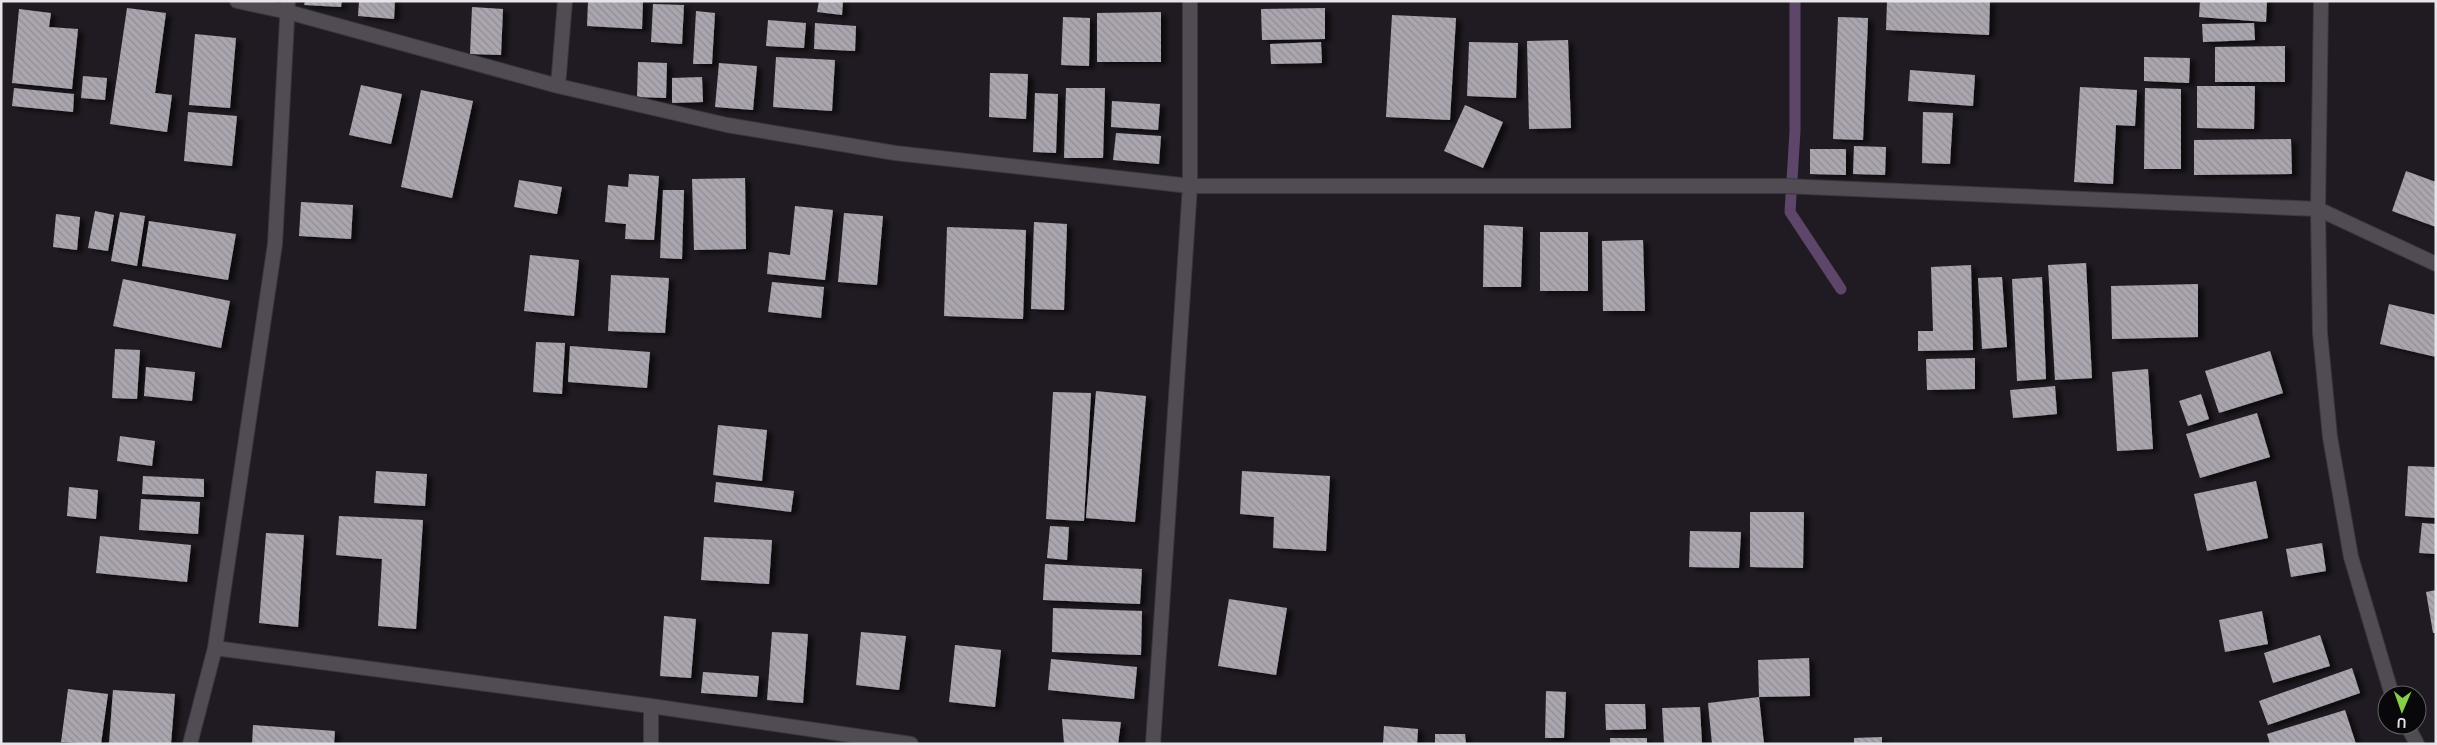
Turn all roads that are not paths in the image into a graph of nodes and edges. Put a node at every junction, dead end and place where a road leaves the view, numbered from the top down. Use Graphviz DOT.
graph roads {
  1 [pos="237,1"];
  2 [pos="565,1"];
  3 [pos="1190,1"];
  4 [pos="2321,1"];
  5 [pos="288,7"];
  6 [pos="558,86"];
  7 [pos="1190,186"];
  8 [pos="2318,209"];
  9 [pos="2436,264"];
  10 [pos="215,648"];
  11 [pos="2389,685"];
  12 [pos="650,706"];
  13 [pos="190,744"];
  14 [pos="651,744"];
  15 [pos="911,744"];
  16 [pos="1153,744"];
  1 -- 5 [label="street"];
  2 -- 6 [label="street"];
  3 -- 7 [label="street"];
  4 -- 8 [label="street"];
  5 -- 6 [label="street"];
  5 -- 10 [label="street"];
  6 -- 7 [label="street"];
  7 -- 8 [label="street"];
  7 -- 16 [label="street"];
  8 -- 9 [label="street"];
  8 -- 11 [label="street"];
  10 -- 12 [label="street"];
  10 -- 13 [label="street"];
  12 -- 14 [label="street"];
  12 -- 15 [label="street"];
}
